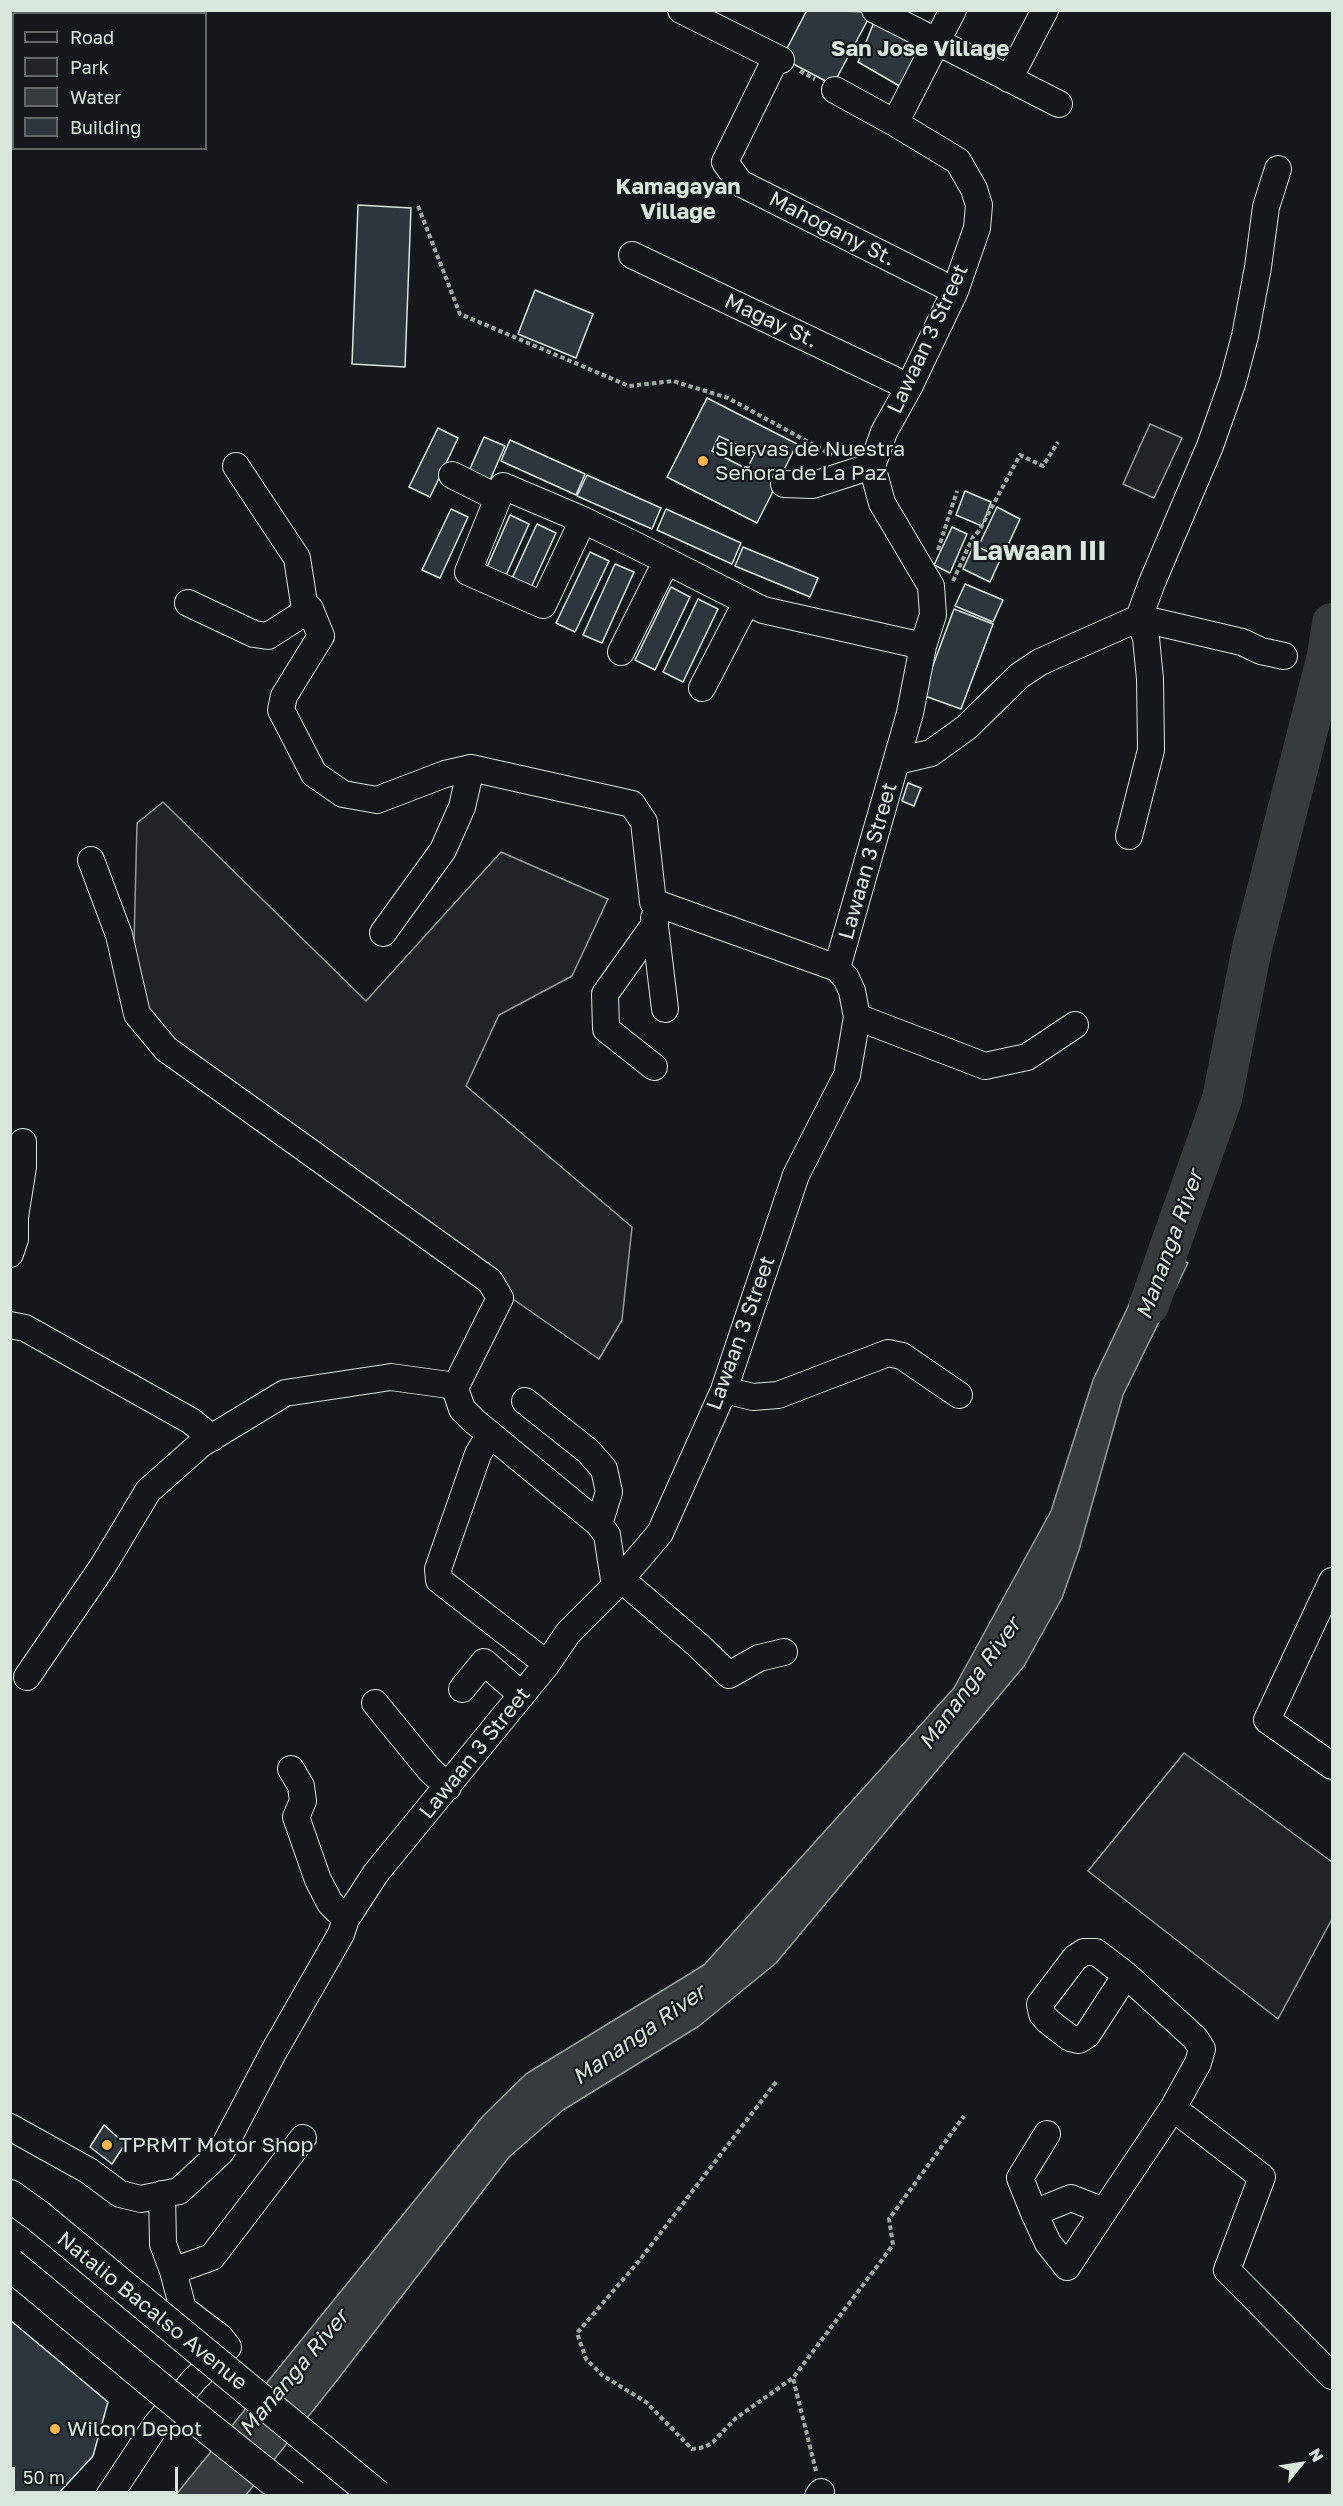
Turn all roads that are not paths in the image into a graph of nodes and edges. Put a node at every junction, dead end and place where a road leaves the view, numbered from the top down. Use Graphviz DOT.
graph roads {
  1 [pos="681,10"];
  2 [pos="875,10"];
  3 [pos="953,10"];
  4 [pos="1045,10"];
  5 [pos="937,41"];
  6 [pos="1009,79"];
  7 [pos="834,90"];
  8 [pos="1059,104"];
  9 [pos="896,123"];
  10 [pos="1278,169"];
  11 [pos="632,255"];
  12 [pos="955,291"];
  13 [pos="909,387"];
  14 [pos="236,466"];
  15 [pos="872,466"];
  16 [pos="452,475"];
  17 [pos="784,484"];
  18 [pos="498,498"];
  19 [pos="583,520"];
  20 [pos="666,562"];
  21 [pos="188,603"];
  22 [pos="746,603"];
  23 [pos="310,609"];
  24 [pos="1139,618"];
  25 [pos="923,646"];
  26 [pos="621,652"];
  27 [pos="1284,656"];
  28 [pos="702,688"];
  29 [pos="897,761"];
  30 [pos="471,768"];
  31 [pos="1129,836"];
  32 [pos="91,860"];
  33 [pos="654,913"];
  34 [pos="383,933"];
  35 [pos="837,968"];
  36 [pos="665,1009"];
  37 [pos="857,1017"];
  38 [pos="1075,1025"];
  39 [pos="654,1067"];
  40 [pos="23,1142"];
  41 [pos="10,1254"];
  42 [pos="10,1324"];
  43 [pos="456,1386"];
  44 [pos="724,1390"];
  45 [pos="959,1395"];
  46 [pos="525,1401"];
  47 [pos="490,1434"];
  48 [pos="212,1438"];
  49 [pos="599,1524"];
  50 [pos="1332,1581"];
  51 [pos="618,1583"];
  52 [pos="784,1652"];
  53 [pos="547,1664"];
  54 [pos="27,1677"];
  55 [pos="462,1689"];
  56 [pos="522,1695"];
  57 [pos="375,1703"];
  58 [pos="1332,1766"];
  59 [pos="291,1769"];
  60 [pos="448,1787"];
  61 [pos="346,1919"];
  62 [pos="1126,1975"];
  63 [pos="1173,2108"];
  64 [pos="10,2127"];
  65 [pos="1047,2134"];
  66 [pos="303,2138"];
  67 [pos="162,2194"];
  68 [pos="10,2196"];
  69 [pos="1104,2211"];
  70 [pos="1034,2213"];
  71 [pos="10,2264"];
  72 [pos="173,2271"];
  73 [pos="1332,2376"];
  74 [pos="109,2496"];
  75 [pos="292,2496"];
  76 [pos="377,2496"];
  1 -- 12 [label="street, Mahogany St."];
  2 -- 5 [label="street"];
  3 -- 5 [label="street"];
  4 -- 6 [label="street"];
  5 -- 6 [label="street"];
  5 -- 9 [label="street"];
  6 -- 8 [label="street"];
  7 -- 9 [label="street"];
  9 -- 12 [label="street, Lawaan 3 Street"];
  10 -- 24 [label="street"];
  11 -- 13 [label="street, Magay St."];
  12 -- 13 [label="street, Lawaan 3 Street"];
  13 -- 15 [label="street, Lawaan 3 Street"];
  14 -- 23 [label="street"];
  15 -- 17 [label="street"];
  15 -- 25 [label="street, Lawaan 3 Street"];
  16 -- 18 [label="street"];
  18 -- 19 [label="street"];
  18 -- 19 [label="street"];
  19 -- 20 [label="street"];
  20 -- 22 [label="street"];
  20 -- 26 [label="street"];
  21 -- 23 [label="street"];
  22 -- 25 [label="street"];
  22 -- 28 [label="street"];
  23 -- 30 [label="street"];
  24 -- 27 [label="street"];
  24 -- 29 [label="street"];
  24 -- 31 [label="street"];
  25 -- 29 [label="street, Lawaan 3 Street"];
  29 -- 35 [label="street, Lawaan 3 Street"];
  30 -- 33 [label="street"];
  30 -- 34 [label="street"];
  32 -- 43 [label="street"];
  33 -- 35 [label="street"];
  33 -- 36 [label="street"];
  33 -- 39 [label="street"];
  35 -- 37 [label="street, Lawaan 3 Street"];
  37 -- 38 [label="street"];
  37 -- 44 [label="street, Lawaan 3 Street"];
  40 -- 41 [label="street"];
  42 -- 48 [label="street"];
  43 -- 47 [label="street"];
  43 -- 48 [label="street"];
  44 -- 45 [label="street"];
  44 -- 51 [label="street, Lawaan 3 Street"];
  46 -- 49 [label="street"];
  47 -- 49 [label="street"];
  47 -- 53 [label="street"];
  48 -- 54 [label="street"];
  49 -- 51 [label="street"];
  50 -- 58 [label="street"];
  51 -- 52 [label="street"];
  51 -- 53 [label="street, Lawaan 3 Street"];
  53 -- 56 [label="street, Lawaan 3 Street"];
  55 -- 56 [label="street"];
  56 -- 60 [label="street, Lawaan 3 Street"];
  57 -- 60 [label="street"];
  59 -- 61 [label="street"];
  60 -- 61 [label="street, Lawaan 3 Street"];
  61 -- 67 [label="street, Lawaan 3 Street"];
  62 -- 63 [label="street"];
  63 -- 69 [label="street"];
  63 -- 73 [label="street"];
  64 -- 67 [label="street, Lawaan 3 Street"];
  65 -- 70 [label="street"];
  66 -- 72 [label="street"];
  67 -- 72 [label="street"];
  68 -- 76 [label="main road, Natalio Bacalso Avenue, bridge"];
  69 -- 70 [label="street"];
  69 -- 70 [label="street"];
  71 -- 75 [label="main road, bridge"];
  72 -- 74 [label="street"];
}
